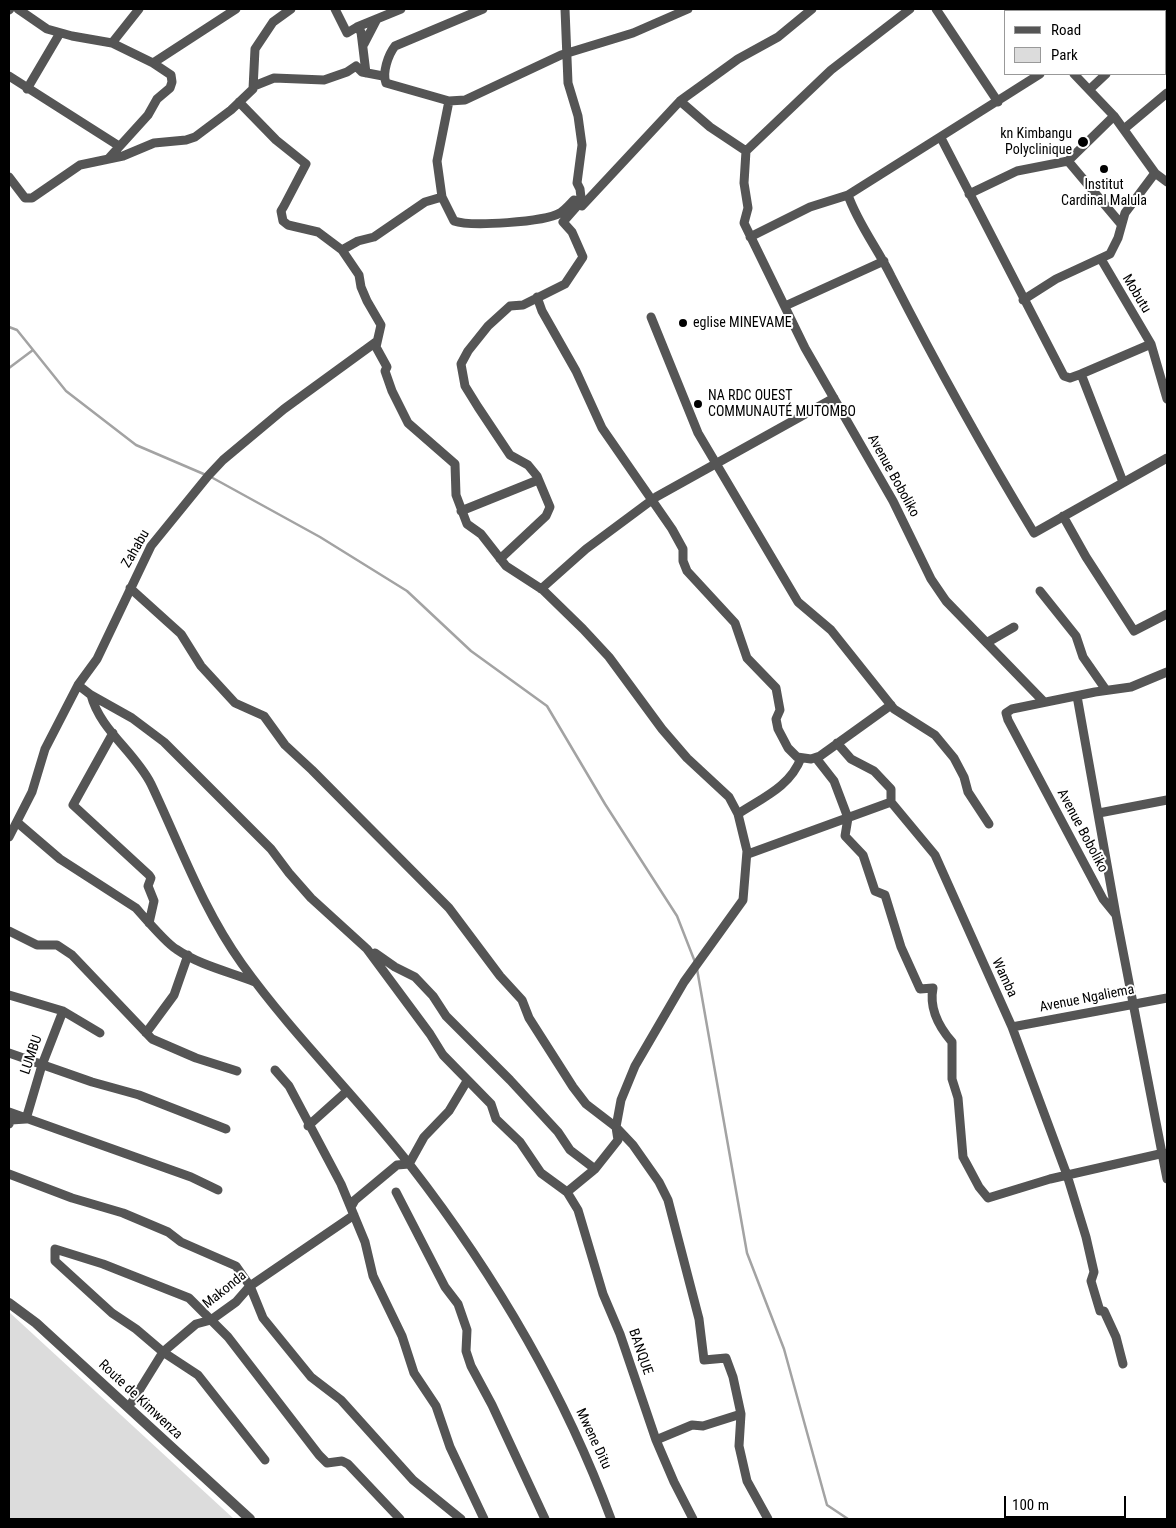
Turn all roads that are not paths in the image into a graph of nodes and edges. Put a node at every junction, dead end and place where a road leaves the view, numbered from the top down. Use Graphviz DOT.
graph roads {
  1 [pos="18,9"];
  2 [pos="139,9"];
  3 [pos="236,9"];
  4 [pos="291,9"];
  5 [pos="336,9"];
  6 [pos="401,9"];
  7 [pos="484,9"];
  8 [pos="565,9"];
  9 [pos="688,9"];
  10 [pos="812,9"];
  11 [pos="910,9"];
  12 [pos="936,9"];
  13 [pos="377,19"];
  14 [pos="357,27"];
  15 [pos="60,33"];
  16 [pos="112,43"];
  17 [pos="364,44"];
  18 [pos="568,52"];
  19 [pos="153,63"];
  20 [pos="366,73"];
  21 [pos="1038,75"];
  22 [pos="1075,75"];
  23 [pos="1105,75"];
  24 [pos="9,76"];
  25 [pos="383,76"];
  26 [pos="254,86"];
  27 [pos="27,89"];
  28 [pos="1090,89"];
  29 [pos="1167,93"];
  30 [pos="449,101"];
  31 [pos="680,101"];
  32 [pos="239,102"];
  33 [pos="998,102"];
  34 [pos="1114,116"];
  35 [pos="1124,129"];
  36 [pos="941,138"];
  37 [pos="119,146"];
  38 [pos="746,151"];
  39 [pos="110,158"];
  40 [pos="1068,161"];
  41 [pos="1155,173"];
  42 [pos="9,177"];
  43 [pos="1167,182"];
  44 [pos="969,194"];
  45 [pos="848,196"];
  46 [pos="442,197"];
  47 [pos="1121,224"];
  48 [pos="750,237"];
  49 [pos="342,250"];
  50 [pos="1101,259"];
  51 [pos="884,261"];
  52 [pos="537,297"];
  53 [pos="1023,300"];
  54 [pos="786,306"];
  55 [pos="651,317"];
  56 [pos="376,342"];
  57 [pos="1151,344"];
  58 [pos="1081,374"];
  59 [pos="834,398"];
  60 [pos="1167,399"];
  61 [pos="1167,458"];
  62 [pos="716,463"];
  63 [pos="538,480"];
  64 [pos="1123,482"];
  65 [pos="653,499"];
  66 [pos="461,510"];
  67 [pos="1062,516"];
  68 [pos="500,559"];
  69 [pos="130,588"];
  70 [pos="541,589"];
  71 [pos="1040,591"];
  72 [pos="1167,615"];
  73 [pos="1014,627"];
  74 [pos="988,642"];
  75 [pos="1167,672"];
  76 [pos="78,685"];
  77 [pos="1106,690"];
  78 [pos="92,695"];
  79 [pos="1077,696"];
  80 [pos="1044,702"];
  81 [pos="891,706"];
  82 [pos="113,733"];
  83 [pos="837,743"];
  84 [pos="801,758"];
  85 [pos="816,758"];
  86 [pos="1167,800"];
  87 [pos="891,802"];
  88 [pos="1099,813"];
  89 [pos="738,814"];
  90 [pos="848,818"];
  91 [pos="18,823"];
  92 [pos="989,824"];
  93 [pos="9,837"];
  94 [pos="748,854"];
  95 [pos="1116,916"];
  96 [pos="150,923"];
  97 [pos="9,931"];
  98 [pos="362,944"];
  99 [pos="188,955"];
  100 [pos="256,982"];
  101 [pos="9,995"];
  102 [pos="1167,998"];
  103 [pos="1134,1004"];
  104 [pos="63,1011"];
  105 [pos="1012,1027"];
  106 [pos="100,1033"];
  107 [pos="146,1033"];
  108 [pos="9,1052"];
  109 [pos="42,1065"];
  110 [pos="275,1070"];
  111 [pos="237,1072"];
  112 [pos="467,1081"];
  113 [pos="347,1091"];
  114 [pos="9,1112"];
  115 [pos="26,1118"];
  116 [pos="9,1124"];
  117 [pos="308,1126"];
  118 [pos="616,1127"];
  119 [pos="226,1128"];
  120 [pos="1164,1153"];
  121 [pos="409,1164"];
  122 [pos="1166,1166"];
  123 [pos="595,1170"];
  124 [pos="9,1174"];
  125 [pos="1067,1175"];
  126 [pos="1167,1179"];
  127 [pos="218,1190"];
  128 [pos="396,1192"];
  129 [pos="567,1192"];
  130 [pos="352,1211"];
  131 [pos="250,1286"];
  132 [pos="9,1304"];
  133 [pos="211,1320"];
  134 [pos="162,1352"];
  135 [pos="1123,1364"];
  136 [pos="132,1402"];
  137 [pos="741,1414"];
  138 [pos="656,1440"];
  139 [pos="265,1460"];
  140 [pos="250,1519"];
  141 [pos="400,1519"];
  142 [pos="460,1519"];
  143 [pos="484,1519"];
  144 [pos="545,1519"];
  145 [pos="611,1519"];
  146 [pos="693,1519"];
  147 [pos="768,1519"];
  1 -- 15 [label="street"];
  2 -- 16 [label="street"];
  3 -- 19 [label="street"];
  4 -- 26 [label="street"];
  5 -- 14 [label="street"];
  6 -- 13 [label="street"];
  7 -- 25 [label="street"];
  8 -- 18 [label="street"];
  9 -- 18 [label="street"];
  10 -- 31 [label="street"];
  11 -- 38 [label="street"];
  12 -- 33 [label="street"];
  13 -- 14 [label="street"];
  13 -- 17 [label="street"];
  14 -- 17 [label="street"];
  15 -- 16 [label="street"];
  15 -- 27 [label="street"];
  16 -- 19 [label="street"];
  17 -- 20 [label="street"];
  18 -- 30 [label="street"];
  18 -- 31 [label="street"];
  19 -- 37 [label="street"];
  20 -- 25 [label="street"];
  20 -- 26 [label="street"];
  21 -- 33 [label="street"];
  22 -- 28 [label="street"];
  23 -- 28 [label="street"];
  24 -- 27 [label="street"];
  25 -- 30 [label="street"];
  26 -- 32 [label="street"];
  27 -- 37 [label="street"];
  28 -- 34 [label="street"];
  29 -- 35 [label="street"];
  30 -- 46 [label="street"];
  31 -- 38 [label="street"];
  32 -- 39 [label="street"];
  32 -- 49 [label="street"];
  33 -- 36 [label="street"];
  34 -- 35 [label="street"];
  34 -- 40 [label="street"];
  35 -- 41 [label="street"];
  36 -- 44 [label="street"];
  36 -- 45 [label="street"];
  37 -- 39 [label="street"];
  38 -- 48 [label="street, Avenue Boboliko"];
  39 -- 42 [label="street"];
  40 -- 44 [label="street"];
  40 -- 47 [label="street"];
  41 -- 43 [label="street"];
  41 -- 47 [label="street"];
  44 -- 53 [label="street"];
  45 -- 48 [label="street"];
  45 -- 51 [label="street"];
  46 -- 49 [label="street"];
  46 -- 52 [label="street"];
  47 -- 50 [label="street"];
  48 -- 54 [label="street, Avenue Boboliko"];
  49 -- 56 [label="street"];
  50 -- 53 [label="street"];
  50 -- 57 [label="street, Mobutu"];
  51 -- 54 [label="street"];
  51 -- 67 [label="street"];
  52 -- 63 [label="street"];
  52 -- 65 [label="street"];
  53 -- 58 [label="street"];
  54 -- 59 [label="street, Avenue Boboliko"];
  55 -- 62 [label="street"];
  56 -- 66 [label="street"];
  56 -- 69 [label="street, Zahabu"];
  57 -- 58 [label="street"];
  57 -- 60 [label="street, Mobutu"];
  58 -- 64 [label="street"];
  59 -- 62 [label="street"];
  59 -- 74 [label="street, Avenue Boboliko"];
  61 -- 64 [label="street"];
  62 -- 65 [label="street"];
  62 -- 81 [label="street"];
  63 -- 66 [label="street"];
  63 -- 68 [label="street"];
  64 -- 67 [label="street"];
  65 -- 70 [label="street"];
  65 -- 84 [label="street"];
  66 -- 68 [label="street"];
  67 -- 72 [label="street"];
  68 -- 70 [label="street"];
  69 -- 76 [label="street, Zahabu"];
  69 -- 118 [label="street"];
  70 -- 89 [label="street"];
  71 -- 77 [label="street"];
  73 -- 74 [label="street"];
  74 -- 80 [label="street, Avenue Boboliko"];
  75 -- 77 [label="street, Avenue Boboliko"];
  76 -- 78 [label="street"];
  76 -- 91 [label="street, Zahabu"];
  77 -- 79 [label="street, Avenue Boboliko"];
  78 -- 82 [label="street, Mwene Ditu"];
  78 -- 98 [label="street"];
  79 -- 80 [label="street, Avenue Boboliko"];
  79 -- 88 [label="street, Avenue Boboliko"];
  80 -- 95 [label="street, Avenue Boboliko"];
  81 -- 83 [label="street"];
  81 -- 92 [label="street"];
  82 -- 96 [label="street"];
  82 -- 100 [label="street, Mwene Ditu"];
  83 -- 85 [label="street"];
  83 -- 87 [label="street, Wamba"];
  84 -- 85 [label="street"];
  84 -- 89 [label="street"];
  85 -- 90 [label="street"];
  86 -- 88 [label="street"];
  87 -- 90 [label="street"];
  87 -- 105 [label="street, Wamba"];
  88 -- 95 [label="street, Avenue Boboliko"];
  89 -- 94 [label="street"];
  90 -- 94 [label="street"];
  90 -- 125 [label="street"];
  91 -- 93 [label="street, Zahabu"];
  91 -- 96 [label="street"];
  94 -- 118 [label="street"];
  95 -- 103 [label="street, Avenue Boboliko"];
  96 -- 99 [label="street"];
  97 -- 107 [label="street"];
  98 -- 112 [label="street"];
  98 -- 123 [label="street"];
  99 -- 100 [label="street"];
  99 -- 107 [label="street"];
  100 -- 113 [label="street, Mwene Ditu"];
  101 -- 104 [label="street"];
  102 -- 103 [label="street, Avenue Ngaliema"];
  103 -- 105 [label="street, Avenue Ngaliema"];
  103 -- 120 [label="street, Avenue Boboliko"];
  104 -- 106 [label="street"];
  104 -- 109 [label="street, LUMBU"];
  105 -- 125 [label="street, Wamba"];
  107 -- 111 [label="street"];
  108 -- 109 [label="street"];
  109 -- 115 [label="street, LUMBU"];
  109 -- 119 [label="street"];
  110 -- 117 [label="street"];
  112 -- 121 [label="street"];
  112 -- 129 [label="street"];
  113 -- 117 [label="street"];
  113 -- 121 [label="street, Mwene Ditu"];
  114 -- 115 [label="street"];
  115 -- 116 [label="street"];
  115 -- 127 [label="street"];
  117 -- 130 [label="street"];
  118 -- 123 [label="street"];
  118 -- 137 [label="street"];
  120 -- 122 [label="street, Avenue Boboliko"];
  120 -- 125 [label="street"];
  121 -- 130 [label="street, Makonda"];
  121 -- 145 [label="street, Mwene Ditu"];
  122 -- 126 [label="street, Avenue Boboliko"];
  123 -- 129 [label="street"];
  124 -- 131 [label="street"];
  125 -- 135 [label="street, Wamba"];
  128 -- 144 [label="street"];
  129 -- 138 [label="street, BANQUE"];
  130 -- 131 [label="street, Makonda"];
  130 -- 143 [label="street"];
  131 -- 133 [label="street, Makonda"];
  131 -- 142 [label="street"];
  132 -- 140 [label="street, Route de Kimwenza"];
  133 -- 134 [label="street, Makonda"];
  133 -- 134 [label="street"];
  133 -- 141 [label="street"];
  134 -- 136 [label="street, Makonda"];
  134 -- 139 [label="street"];
  137 -- 138 [label="street"];
  137 -- 147 [label="street"];
  138 -- 146 [label="street, BANQUE"];
}
